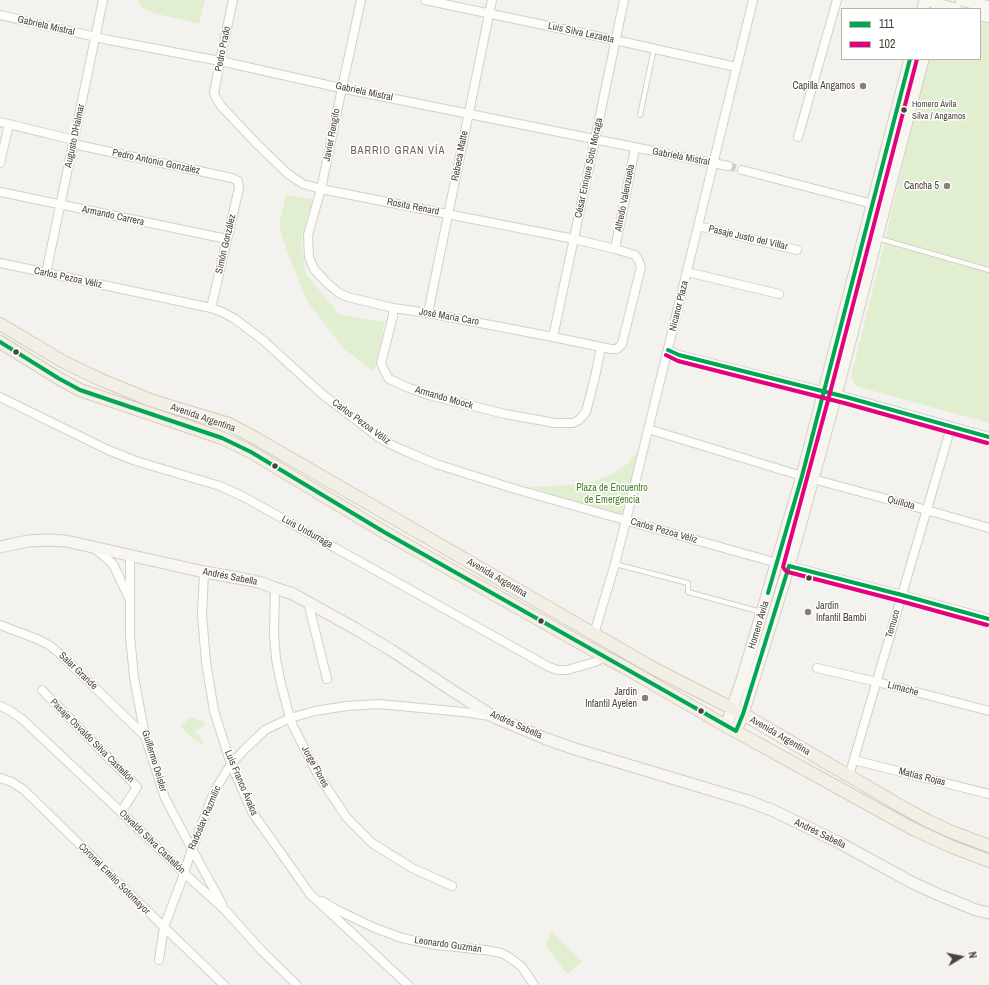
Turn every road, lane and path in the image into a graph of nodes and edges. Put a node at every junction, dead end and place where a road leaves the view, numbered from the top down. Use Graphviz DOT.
graph roads {
  1 [pos="103,0"];
  2 [pos="233,0"];
  3 [pos="361,0"];
  4 [pos="425,0"];
  5 [pos="492,0"];
  6 [pos="624,0"];
  7 [pos="752,0"];
  8 [pos="837,0"];
  9 [pos="961,0"];
  10 [pos="935,3"];
  11 [pos="989,7"];
  12 [pos="952,8"];
  13 [pos="489,13"];
  14 [pos="0,15"];
  15 [pos="96,37"];
  16 [pos="616,40"];
  17 [pos="654,48"];
  18 [pos="910,60"];
  19 [pos="923,60"];
  20 [pos="220,61"];
  21 [pos="736,67"];
  22 [pos="342,88"];
  23 [pos="216,99"];
  24 [pos="469,114"];
  25 [pos="640,115"];
  26 [pos="0,122"];
  27 [pos="9,124"];
  28 [pos="798,137"];
  29 [pos="595,140"];
  30 [pos="74,142"];
  31 [pos="635,148"];
  32 [pos="0,163"];
  33 [pos="713,163"];
  34 [pos="728,166"];
  35 [pos="742,170"];
  36 [pos="238,180"];
  37 [pos="321,189"];
  38 [pos="0,192"];
  39 [pos="873,204"];
  40 [pos="60,205"];
  41 [pos="448,214"];
  42 [pos="698,226"];
  43 [pos="876,238"];
  44 [pos="227,239"];
  45 [pos="574,239"];
  46 [pos="308,247"];
  47 [pos="615,248"];
  48 [pos="797,250"];
  49 [pos="0,263"];
  50 [pos="989,270"];
  51 [pos="687,272"];
  52 [pos="46,273"];
  53 [pos="779,294"];
  54 [pos="211,308"];
  55 [pos="394,308"];
  56 [pos="428,313"];
  57 [pos="1,328"];
  58 [pos="553,337"];
  59 [pos="0,342"];
  60 [pos="601,347"];
  61 [pos="618,349"];
  62 [pos="668,350"];
  63 [pos="825,392"];
  64 [pos="836,395"];
  65 [pos="0,396"];
  66 [pos="951,427"];
  67 [pos="648,429"];
  68 [pos="989,437"];
  69 [pos="808,477"];
  70 [pos="926,510"];
  71 [pos="626,520"];
  72 [pos="989,528"];
  73 [pos="90,546"];
  74 [pos="0,547"];
  75 [pos="130,555"];
  76 [pos="777,563"];
  77 [pos="615,564"];
  78 [pos="789,566"];
  79 [pos="204,572"];
  80 [pos="275,588"];
  81 [pos="902,595"];
  82 [pos="130,598"];
  83 [pos="308,602"];
  84 [pos="763,612"];
  85 [pos="989,619"];
  86 [pos="0,625"];
  87 [pos="594,634"];
  88 [pos="605,657"];
  89 [pos="817,668"];
  90 [pos="327,679"];
  91 [pos="877,682"];
  92 [pos="42,690"];
  93 [pos="0,706"];
  94 [pos="989,711"];
  95 [pos="738,712"];
  96 [pos="494,717"];
  97 [pos="290,718"];
  98 [pos="731,728"];
  99 [pos="145,736"];
  100 [pos="854,760"];
  101 [pos="231,764"];
  102 [pos="849,776"];
  103 [pos="0,778"];
  104 [pos="989,794"];
  105 [pos="121,812"];
  106 [pos="989,846"];
  107 [pos="192,850"];
  108 [pos="989,861"];
  109 [pos="184,873"];
  110 [pos="452,886"];
  111 [pos="310,894"];
  112 [pos="225,910"];
  113 [pos="989,914"];
  114 [pos="164,927"];
  115 [pos="158,960"];
  116 [pos="224,985"];
  117 [pos="297,985"];
  118 [pos="408,985"];
  119 [pos="534,985"];
  1 -- 15 [label="street, Augusto D´Halmar"];
  2 -- 20 [label="street, Pedro Prado"];
  3 -- 22 [label="street, Javier Rengifo"];
  4 -- 13 [label="street, Luis Silva Lezaeta"];
  5 -- 13 [label="street, Rebeca Matte"];
  6 -- 16 [label="street, César Enrique Soto Moraga"];
  7 -- 21 [label="street, Nicanor Plaza"];
  8 -- 28 [label="street"];
  9 -- 11 [label="main road"];
  10 -- 12 [label="main road"];
  13 -- 16 [label="street, Luis Silva Lezaeta"];
  13 -- 24 [label="street, Rebeca Matte"];
  14 -- 15 [label="street, Gabriela Mistral"];
  15 -- 20 [label="street, Gabriela Mistral"];
  15 -- 30 [label="street, Augusto D´Halmar"];
  16 -- 17 [label="street, Luis Silva Lezaeta"];
  16 -- 29 [label="street, César Enrique Soto Moraga"];
  17 -- 21 [label="street, Luis Silva Lezaeta"];
  17 -- 25 [label="lane"];
  18 -- 39 [label="main road, Homero Ávila"];
  19 -- 43 [label="main road, Homero Ávila"];
  20 -- 22 [label="street, Gabriela Mistral"];
  20 -- 23 [label="street, Pedro Prado"];
  21 -- 33 [label="street, Nicanor Plaza"];
  22 -- 24 [label="street, Gabriela Mistral"];
  22 -- 37 [label="street, Javier Rengifo"];
  23 -- 37 [label="street, Rosita Renard"];
  24 -- 29 [label="street, Gabriela Mistral"];
  24 -- 41 [label="street, Rebeca Matte"];
  26 -- 27 [label="street, Pedro Antonio González"];
  27 -- 30 [label="street, Pedro Antonio González"];
  27 -- 32 [label="street"];
  29 -- 31 [label="street, Gabriela Mistral"];
  29 -- 45 [label="street, César Enrique Soto Moraga"];
  30 -- 36 [label="street, Pedro Antonio González"];
  30 -- 40 [label="street, Augusto D´Halmar"];
  31 -- 33 [label="street, Gabriela Mistral"];
  31 -- 47 [label="street, Alfredo Valenzuela"];
  33 -- 34 [label="street, Gabriela Mistral"];
  33 -- 42 [label="street, Nicanor Plaza"];
  35 -- 39 [label="street"];
  36 -- 44 [label="street, Simón González"];
  37 -- 41 [label="street, Rosita Renard"];
  37 -- 46 [label="street, Javier Rengifo"];
  38 -- 40 [label="street, Armando Carrera"];
  39 -- 63 [label="main road, Homero Ávila"];
  40 -- 44 [label="street, Armando Carrera"];
  40 -- 52 [label="street, Augusto D´Halmar"];
  41 -- 45 [label="street, Rosita Renard"];
  41 -- 56 [label="street, Rebeca Matte"];
  42 -- 48 [label="street, Pasaje Justo del Villar"];
  42 -- 51 [label="street, Nicanor Plaza"];
  43 -- 50 [label="lane"];
  43 -- 64 [label="main road, Homero Ávila"];
  44 -- 54 [label="street, Simón González"];
  45 -- 47 [label="street, Rosita Renard"];
  45 -- 58 [label="street, César Enrique Soto Moraga"];
  46 -- 55 [label="street, José María Caro"];
  47 -- 61 [label="street, Rosita Renard"];
  49 -- 52 [label="street, Carlos Pezoa Véliz"];
  51 -- 53 [label="street"];
  51 -- 62 [label="street, Nicanor Plaza"];
  52 -- 54 [label="street, Carlos Pezoa Véliz"];
  54 -- 71 [label="street, Carlos Pezoa Véliz"];
  55 -- 56 [label="street, José María Caro"];
  55 -- 60 [label="street, Armando Moock"];
  56 -- 58 [label="street, José María Caro"];
  57 -- 87 [label="main road, Avenida Argentina"];
  58 -- 60 [label="street, José María Caro"];
  59 -- 88 [label="main road, Avenida Argentina"];
  60 -- 61 [label="street, José María Caro"];
  62 -- 63 [label="street"];
  62 -- 67 [label="street, Nicanor Plaza"];
  63 -- 64 [label="street"];
  63 -- 69 [label="main road, Homero Ávila"];
  64 -- 66 [label="street"];
  64 -- 69 [label="main road, Homero Ávila"];
  65 -- 88 [label="street, Luis Undurraga"];
  66 -- 68 [label="street"];
  66 -- 70 [label="street, Temuco"];
  67 -- 69 [label="street, Quillota"];
  67 -- 71 [label="street, Nicanor Plaza"];
  69 -- 70 [label="street, Quillota"];
  69 -- 76 [label="main road, Homero Ávila"];
  69 -- 78 [label="main road, Homero Ávila"];
  70 -- 72 [label="street, Quillota"];
  70 -- 81 [label="street, Temuco"];
  71 -- 76 [label="street, Carlos Pezoa Véliz"];
  71 -- 77 [label="street, Nicanor Plaza"];
  73 -- 74 [label="main road, Andrés Sabella"];
  73 -- 75 [label="main road, Andrés Sabella"];
  73 -- 82 [label="street, Guillermo Deisler"];
  75 -- 79 [label="main road, Andrés Sabella"];
  75 -- 82 [label="street, Guillermo Deisler"];
  76 -- 78 [label="street, Carlos Pezoa Véliz"];
  76 -- 84 [label="main road, Homero Ávila"];
  77 -- 84 [label="lane"];
  77 -- 87 [label="street, Nicanor Plaza"];
  78 -- 81 [label="street, Carlos Pezoa Véliz"];
  78 -- 95 [label="main road, Homero Ávila"];
  79 -- 80 [label="main road, Andrés Sabella"];
  79 -- 101 [label="street, Luis Franco Ávalos"];
  80 -- 83 [label="main road, Andrés Sabella"];
  80 -- 97 [label="street, Jorge Flores"];
  81 -- 85 [label="street, Carlos Pezoa Véliz"];
  81 -- 91 [label="street, Temuco"];
  82 -- 99 [label="street, Guillermo Deisler"];
  83 -- 90 [label="street"];
  83 -- 96 [label="main road, Andrés Sabella"];
  84 -- 95 [label="main road, Homero Ávila"];
  86 -- 99 [label="street, Salar Grande"];
  87 -- 95 [label="main road, Avenida Argentina"];
  88 -- 98 [label="main road, Avenida Argentina"];
  89 -- 91 [label="street, Limache"];
  91 -- 94 [label="street, Limache"];
  91 -- 100 [label="street, Temuco"];
  92 -- 105 [label="street, Pasaje Osvaldo Silva Castellón"];
  93 -- 105 [label="street, Osvaldo Silva Castellón"];
  95 -- 98 [label="main road, Homero Ávila"];
  95 -- 102 [label="main road, Avenida Argentina"];
  96 -- 97 [label="street, Radoslav Razmilic"];
  96 -- 113 [label="main road, Andrés Sabella"];
  97 -- 101 [label="street, Radoslav Razmilic"];
  97 -- 110 [label="street, Jorge Flores"];
  98 -- 108 [label="main road, Avenida Argentina"];
  99 -- 107 [label="street, Guillermo Deisler"];
  100 -- 102 [label="street, Temuco"];
  100 -- 104 [label="street, Matías Rojas"];
  101 -- 107 [label="street, Radoslav Razmilic"];
  101 -- 111 [label="street, Luis Franco Ávalos"];
  102 -- 106 [label="main road, Avenida Argentina"];
  103 -- 114 [label="street, Coronel Emilio Sotomayor"];
  105 -- 109 [label="street, Osvaldo Silva Castellón"];
  107 -- 109 [label="street, Radoslav Razmilic"];
  107 -- 112 [label="street, Guillermo Deisler"];
  109 -- 112 [label="street, Osvaldo Silva Castellón"];
  109 -- 114 [label="street, Radoslav Razmilic"];
  111 -- 118 [label="street, Luis Franco Ávalos"];
  111 -- 119 [label="street, Leonardo Guzmán"];
  112 -- 117 [label="street, Osvaldo Silva Castellón"];
  114 -- 115 [label="street, Radoslav Razmilic"];
  114 -- 116 [label="street, Coronel Emilio Sotomayor"];
}
